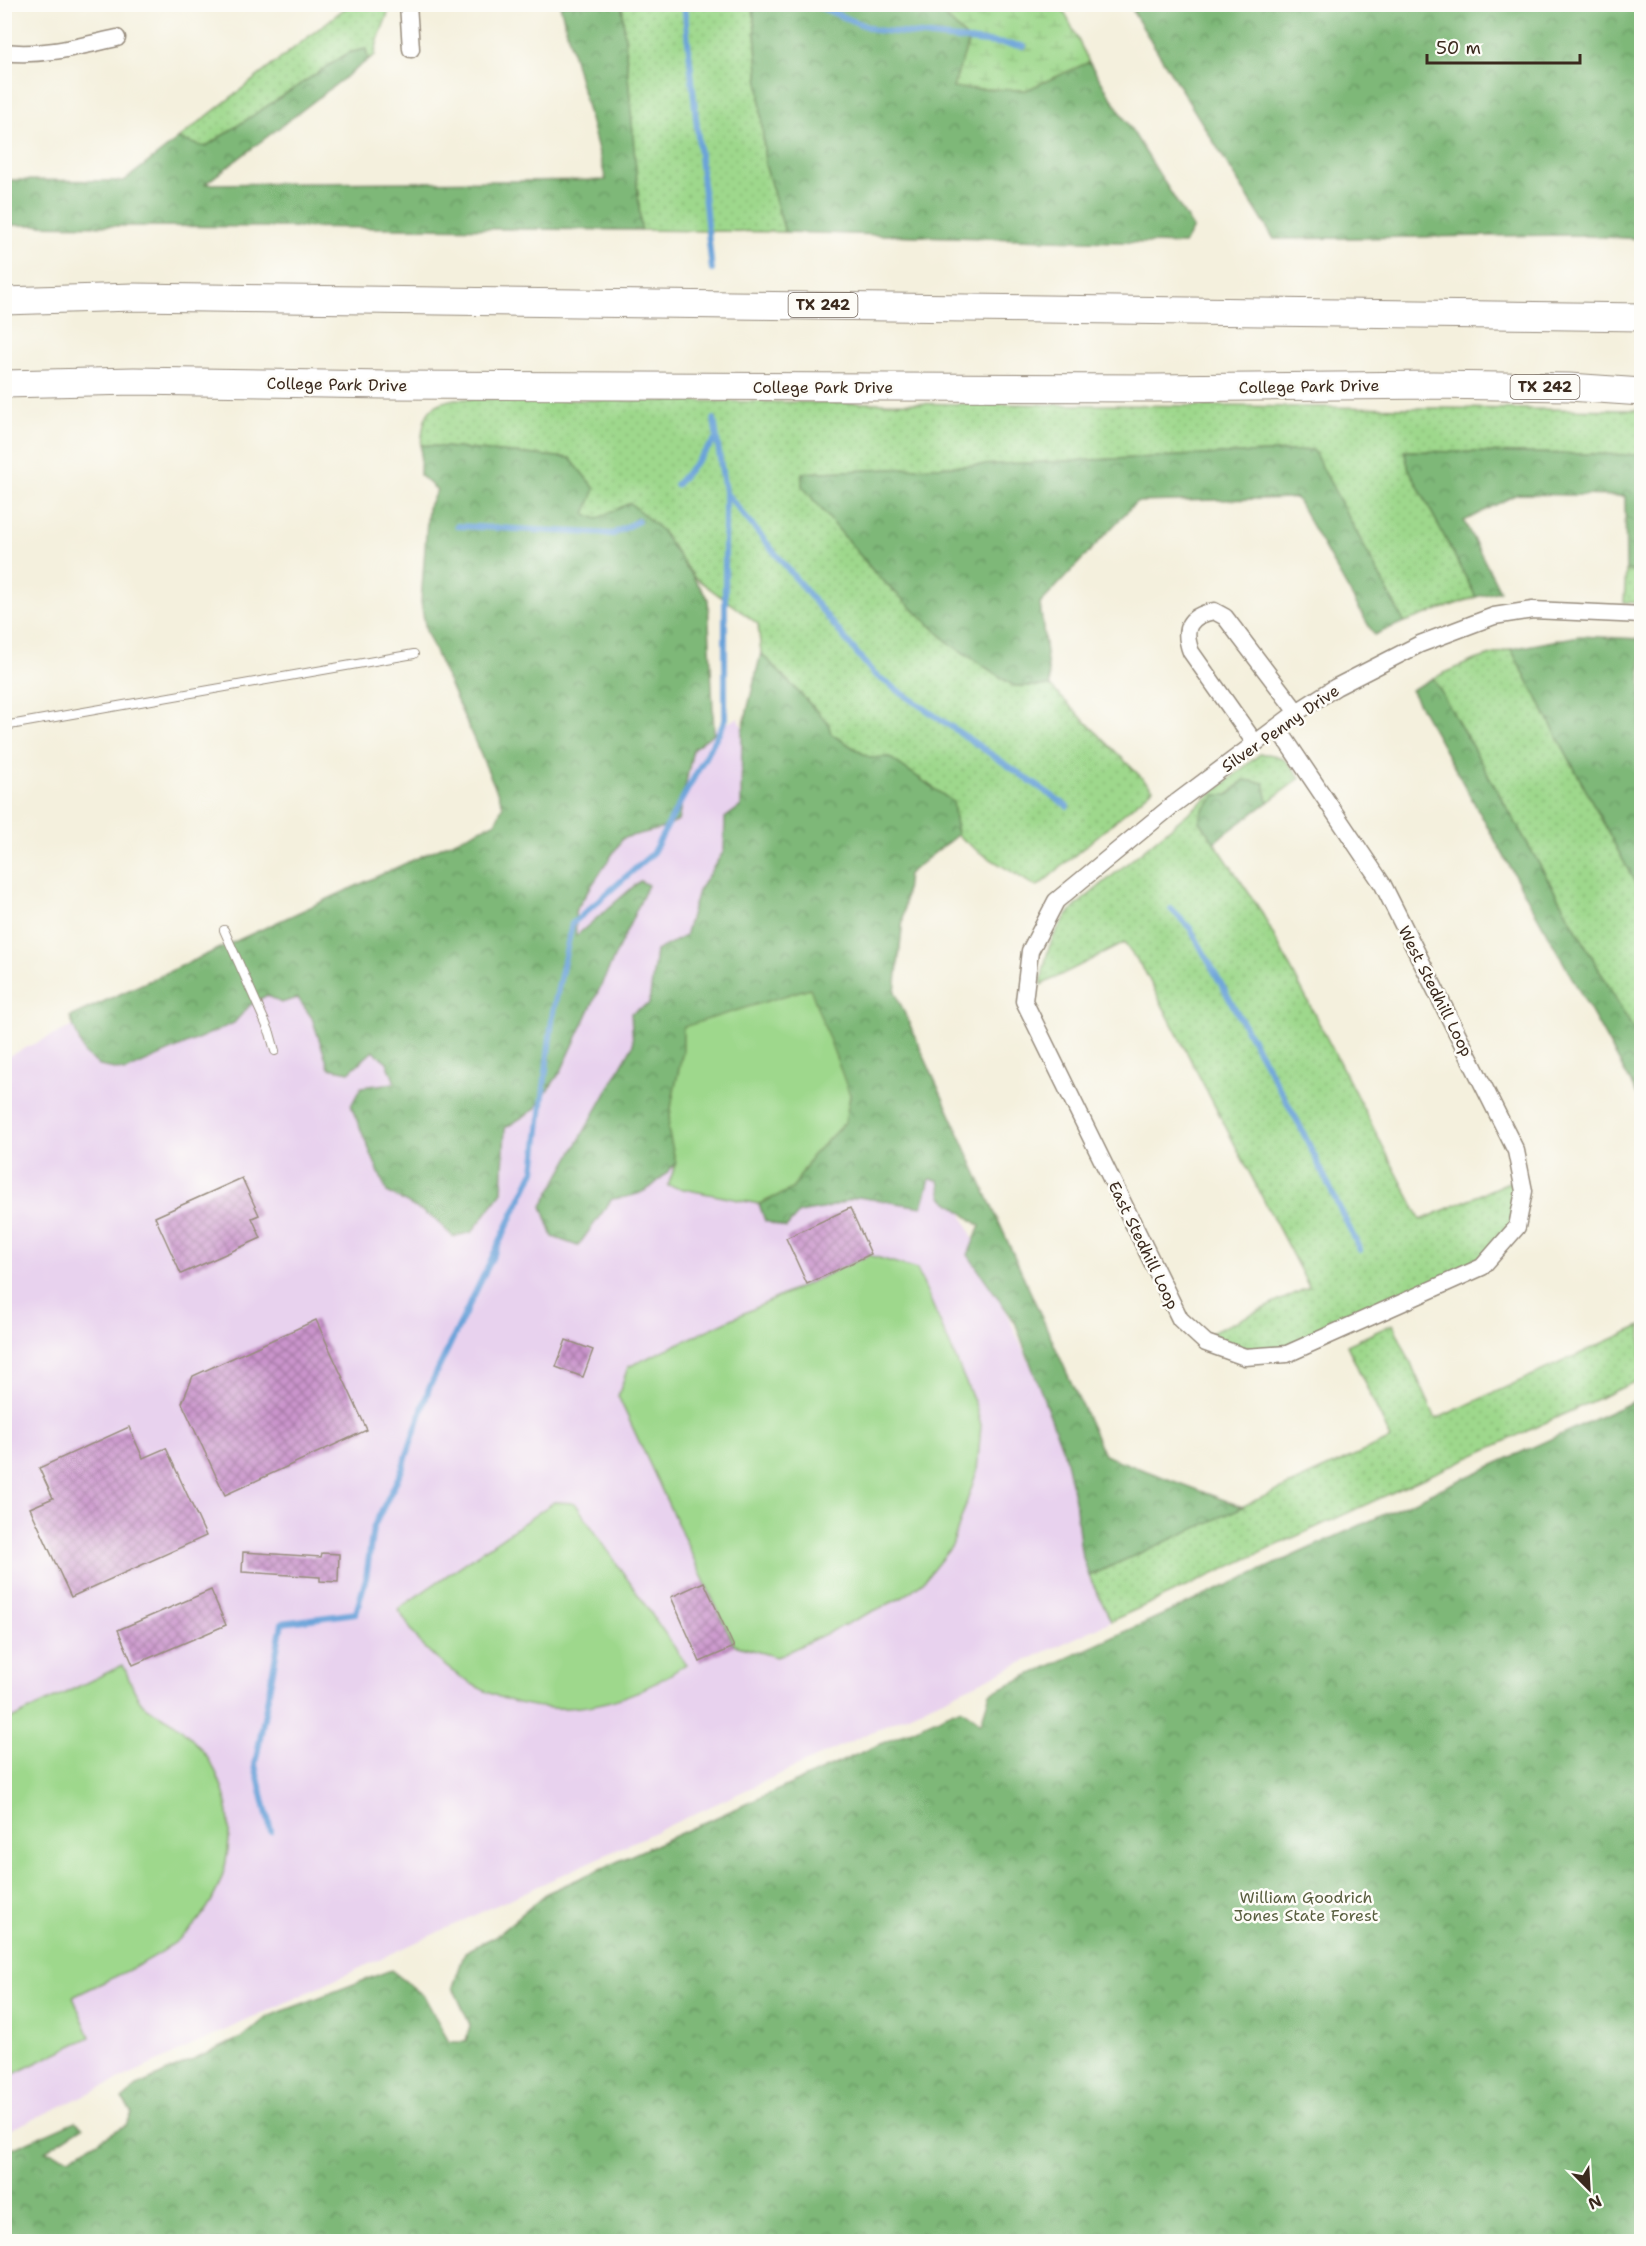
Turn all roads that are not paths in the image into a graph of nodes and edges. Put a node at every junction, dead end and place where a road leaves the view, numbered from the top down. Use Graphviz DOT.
graph roads {
  1 [pos="408,4"];
  2 [pos="117,38"];
  3 [pos="411,49"];
  4 [pos="4,52"];
  5 [pos="4,301"];
  6 [pos="1641,317"];
  7 [pos="4,384"];
  8 [pos="1641,392"];
  9 [pos="1641,615"];
  10 [pos="414,654"];
  11 [pos="1297,711"];
  12 [pos="4,726"];
  13 [pos="1276,727"];
  14 [pos="1255,743"];
  15 [pos="1056,901"];
  16 [pos="224,930"];
  17 [pos="276,1051"];
  18 [pos="1482,1267"];
  1 -- 3 [label="street"];
  2 -- 4 [label="street"];
  5 -- 6 [label="main road, TX 242"];
  7 -- 8 [label="main road, College Park Drive / TX 242"];
  9 -- 11 [label="street, Silver Penny Drive"];
  10 -- 12 [label="lane"];
  11 -- 13 [label="street, Silver Penny Drive"];
  11 -- 14 [label="street"];
  13 -- 14 [label="street, Silver Penny Drive"];
  13 -- 18 [label="street, West Stedhill Loop"];
  14 -- 15 [label="street, Silver Penny Drive"];
  15 -- 18 [label="street, East Stedhill Loop"];
  16 -- 17 [label="lane"];
}
